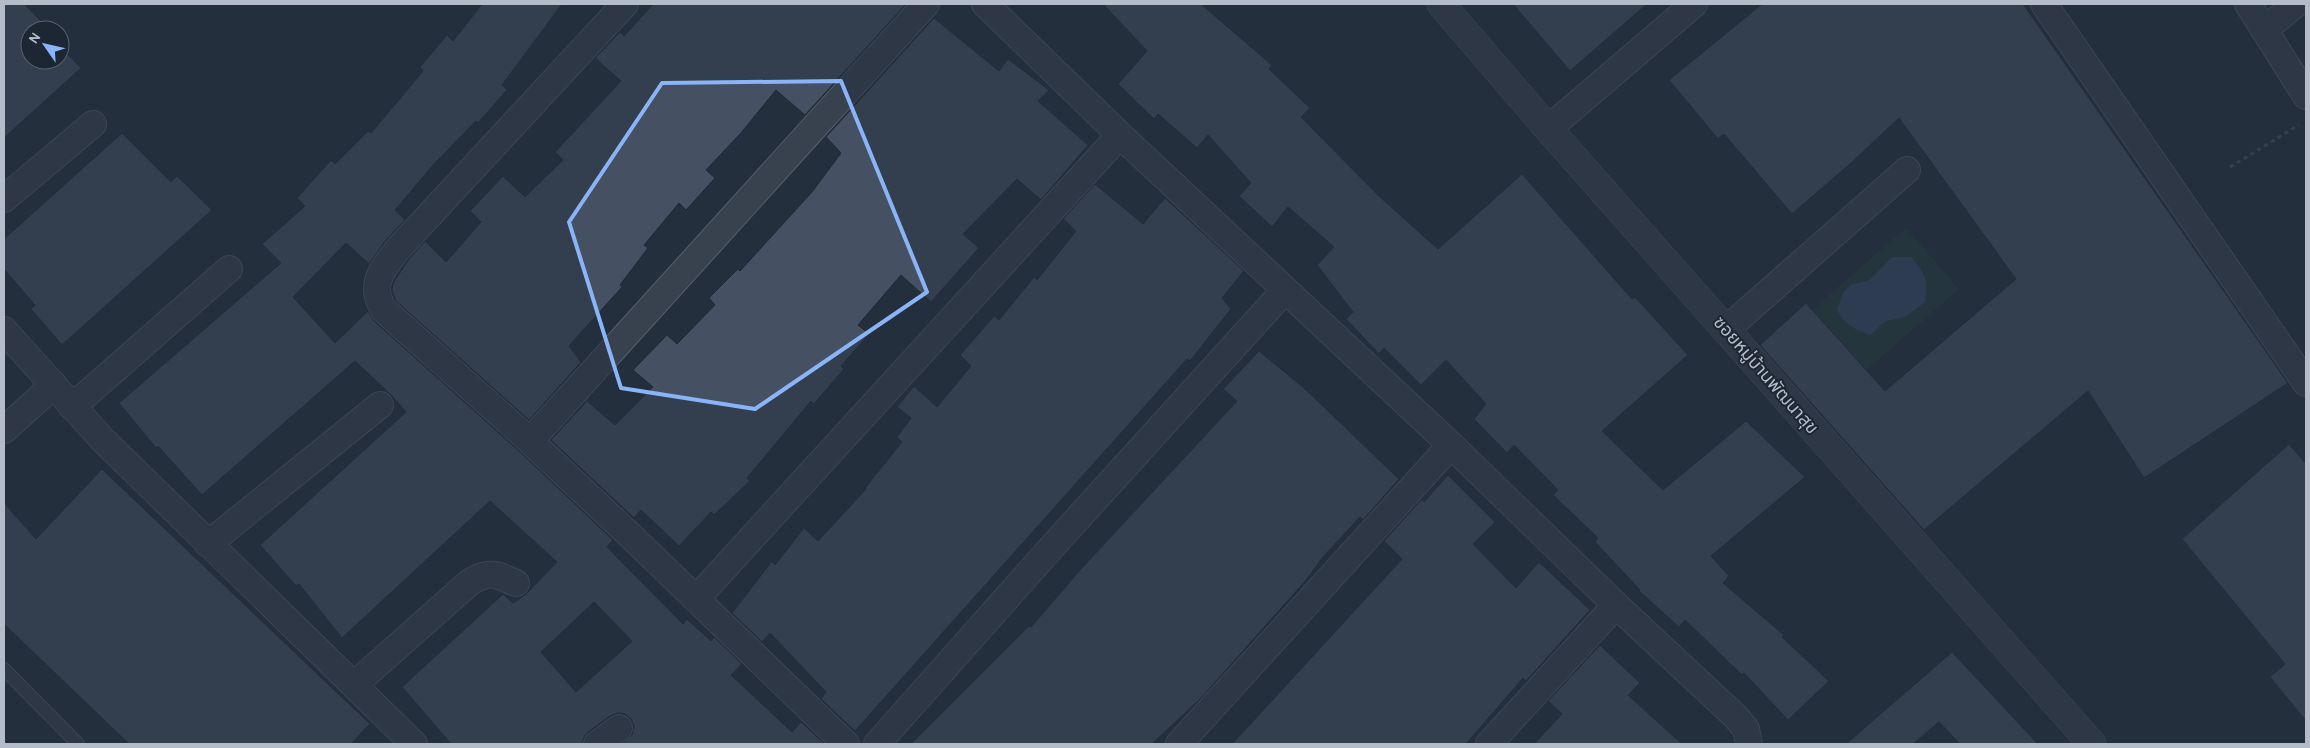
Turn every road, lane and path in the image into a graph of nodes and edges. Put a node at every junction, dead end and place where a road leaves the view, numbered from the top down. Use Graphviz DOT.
graph roads {
  1 [pos="625,4"];
  2 [pos="926,4"];
  3 [pos="986,4"];
  4 [pos="1441,4"];
  5 [pos="1450,4"];
  6 [pos="1694,4"];
  7 [pos="2044,4"];
  8 [pos="2248,4"];
  9 [pos="2296,4"];
  10 [pos="2264,30"];
  11 [pos="2306,96"];
  12 [pos="2306,121"];
  13 [pos="93,124"];
  14 [pos="1550,124"];
  15 [pos="1120,134"];
  16 [pos="2230,167"];
  17 [pos="1907,170"];
  18 [pos="4,199"];
  19 [pos="229,269"];
  20 [pos="1285,290"];
  21 [pos="1727,327"];
  22 [pos="4,330"];
  23 [pos="2306,383"];
  24 [pos="54,385"];
  25 [pos="380,405"];
  26 [pos="72,407"];
  27 [pos="4,430"];
  28 [pos="530,441"];
  29 [pos="1451,444"];
  30 [pos="208,544"];
  31 [pos="516,584"];
  32 [pos="696,599"];
  33 [pos="1616,605"];
  34 [pos="4,669"];
  35 [pos="354,684"];
  36 [pos="619,728"];
  37 [pos="410,743"];
  38 [pos="78,744"];
  39 [pos="598,744"];
  40 [pos="846,744"];
  41 [pos="877,744"];
  42 [pos="1179,744"];
  43 [pos="1490,744"];
  44 [pos="1749,744"];
  45 [pos="2092,744"];
  1 -- 28 [label="street"];
  2 -- 28 [label="street"];
  3 -- 15 [label="street"];
  4 -- 14 [label="street, ซอยหมู่บ้านพัฒนาสุข"];
  5 -- 14 [label="street"];
  6 -- 14 [label="street"];
  7 -- 23 [label="street"];
  8 -- 10 [label="street"];
  9 -- 10 [label="street"];
  10 -- 11 [label="street"];
  12 -- 16 [label="path"];
  13 -- 18 [label="street"];
  14 -- 21 [label="street, ซอยหมู่บ้านพัฒนาสุข"];
  15 -- 20 [label="street"];
  15 -- 32 [label="street"];
  17 -- 21 [label="street"];
  19 -- 26 [label="street"];
  20 -- 29 [label="street"];
  20 -- 41 [label="street"];
  21 -- 45 [label="street, ซอยหมู่บ้านพัฒนาสุข"];
  22 -- 24 [label="street"];
  24 -- 26 [label="street"];
  24 -- 27 [label="street"];
  25 -- 30 [label="street"];
  26 -- 30 [label="street"];
  28 -- 32 [label="street"];
  29 -- 33 [label="street"];
  29 -- 42 [label="street"];
  30 -- 35 [label="street"];
  31 -- 35 [label="street"];
  32 -- 40 [label="street"];
  33 -- 43 [label="street"];
  33 -- 44 [label="street"];
  34 -- 38 [label="lane"];
  35 -- 37 [label="street"];
  36 -- 39 [label="street"];
}
